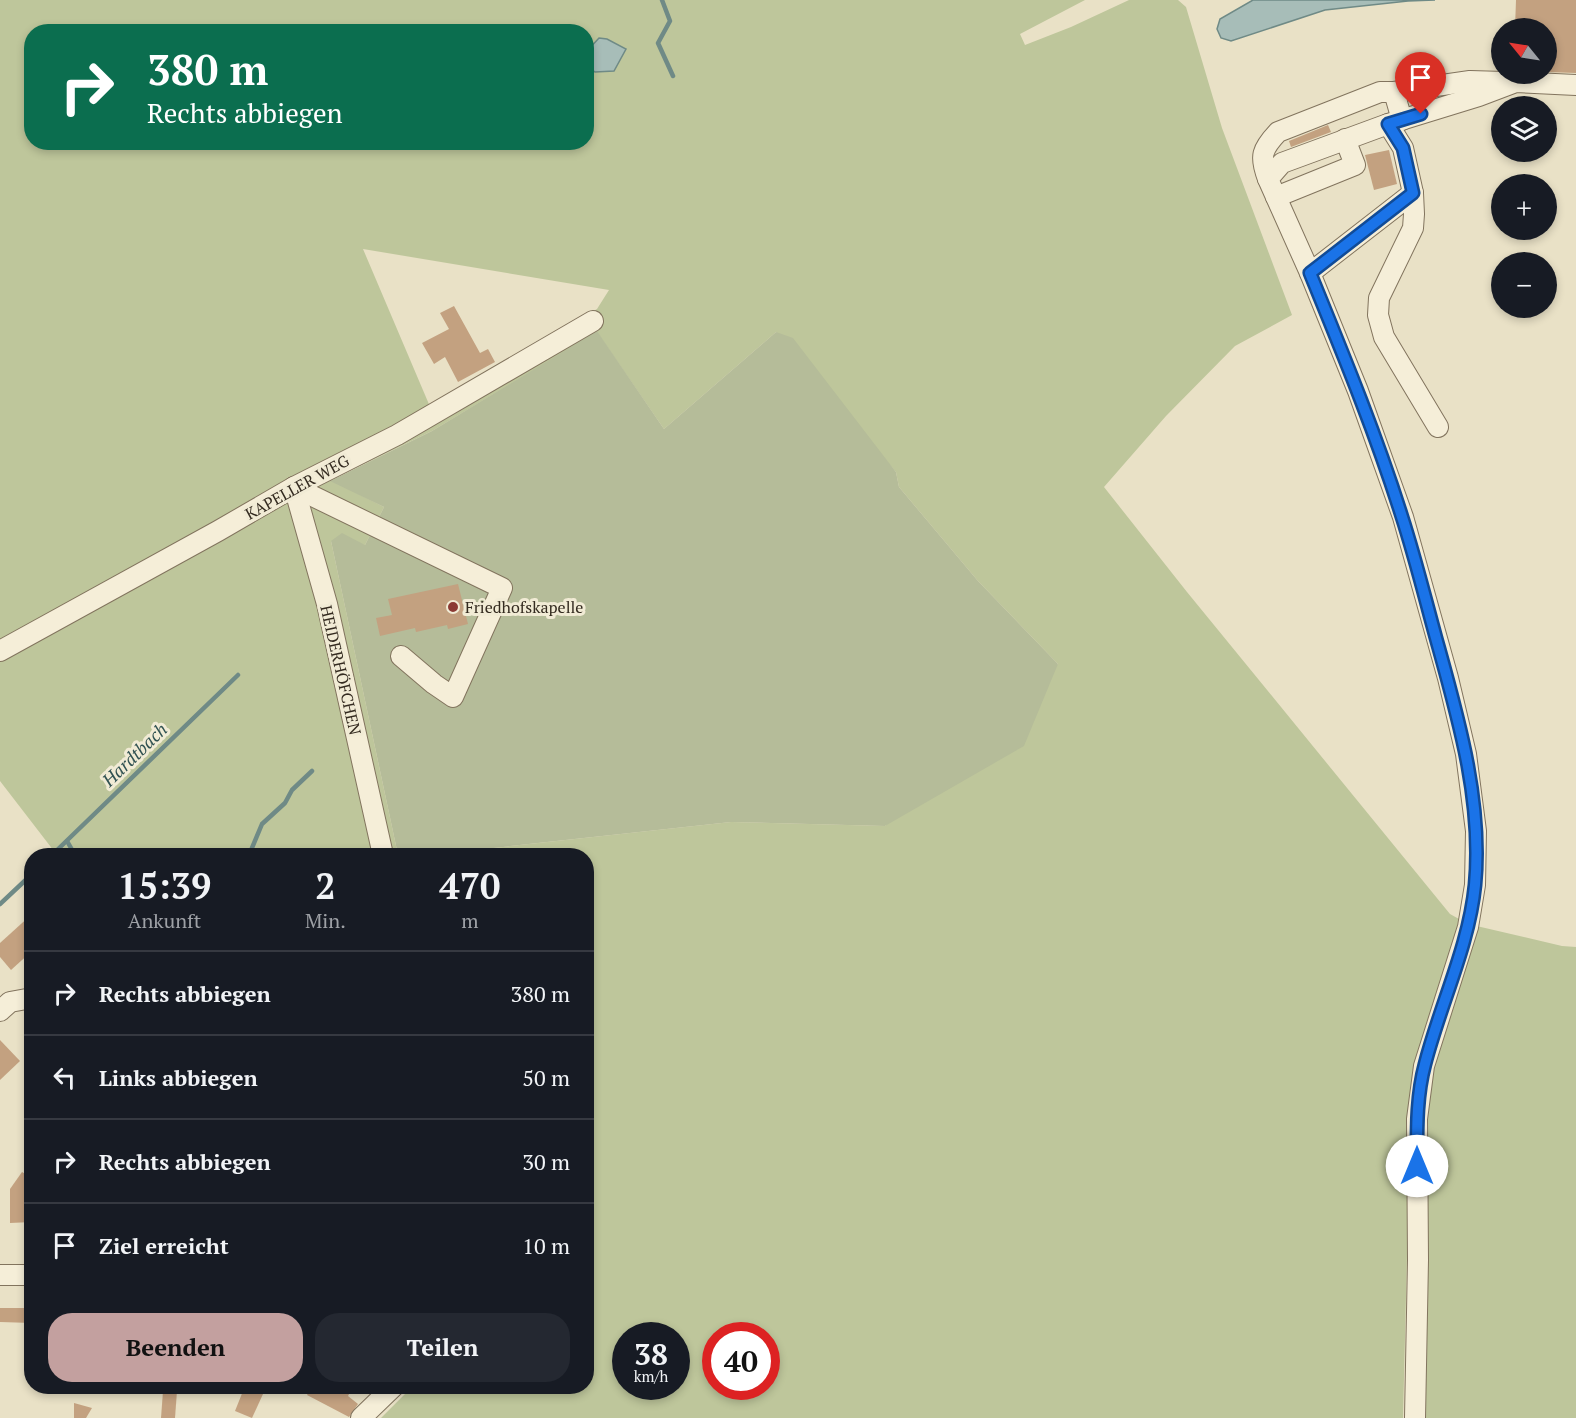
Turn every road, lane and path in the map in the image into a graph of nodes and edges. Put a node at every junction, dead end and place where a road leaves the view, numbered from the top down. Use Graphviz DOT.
graph roads {
  1 [pos="1491,81"];
  2 [pos="1511,84"];
  3 [pos="1556,84"];
  4 [pos="1576,85"];
  5 [pos="1394,92"];
  6 [pos="1395,122"];
  7 [pos="1345,139"];
  8 [pos="1272,188"];
  9 [pos="1413,193"];
  10 [pos="1310,273"];
  11 [pos="593,321"];
  12 [pos="1438,427"];
  13 [pos="294,487"];
  14 [pos="0,651"];
  15 [pos="401,656"];
  16 [pos="381,848"];
  17 [pos="24,999"];
  18 [pos="0,1011"];
  19 [pos="0,1275"];
  20 [pos="24,1275"];
  21 [pos="383,1394"];
  22 [pos="361,1418"];
  23 [pos="1415,1418"];
  1 -- 5 [label="street"];
  2 -- 6 [label="street"];
  3 -- 4 [label="street"];
  5 -- 6 [label="street"];
  5 -- 8 [label="street"];
  6 -- 7 [label="street"];
  6 -- 9 [label="street"];
  7 -- 8 [label="street"];
  7 -- 8 [label="street"];
  8 -- 10 [label="street"];
  9 -- 10 [label="street"];
  9 -- 12 [label="street"];
  10 -- 23 [label="street"];
  11 -- 13 [label="street, KAPELLER WEG"];
  13 -- 14 [label="street, KAPELLER WEG"];
  13 -- 15 [label="street"];
  13 -- 16 [label="street, HEIDERHÖFCHEN"];
  17 -- 18 [label="street"];
  19 -- 20 [label="street"];
  21 -- 22 [label="street"];
}
